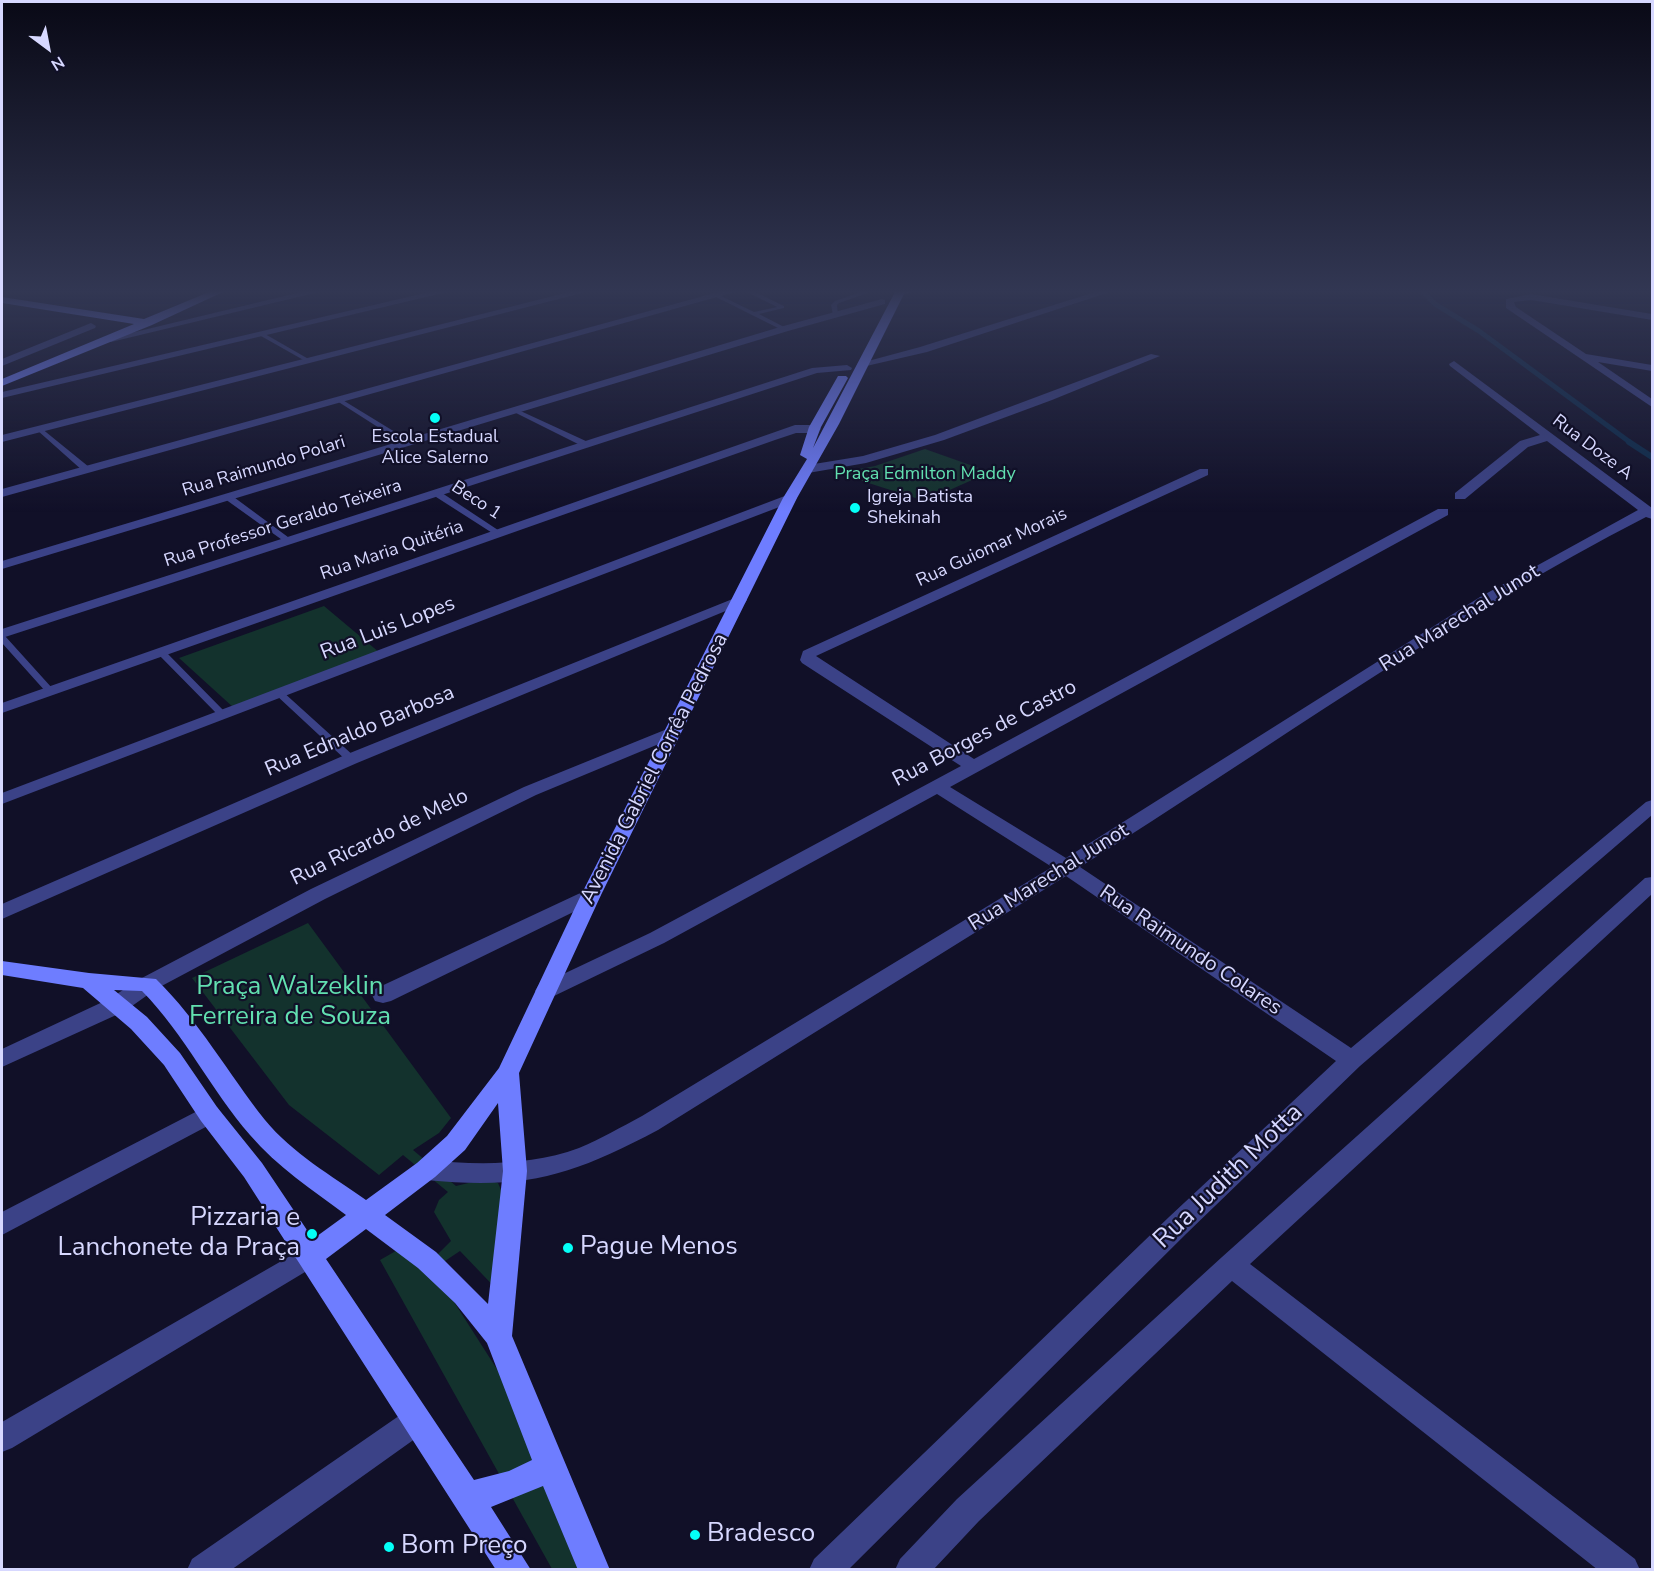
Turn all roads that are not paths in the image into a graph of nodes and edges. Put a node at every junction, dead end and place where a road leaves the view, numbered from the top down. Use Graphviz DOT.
graph roads {
  1 [pos="46,365"];
  2 [pos="131,365"];
  3 [pos="292,365"];
  4 [pos="465,365"];
  5 [pos="663,365"];
  6 [pos="834,365"];
  7 [pos="852,365"];
  8 [pos="853,365"];
  9 [pos="1131,365"];
  10 [pos="1456,365"];
  11 [pos="1595,365"];
  12 [pos="1634,365"];
  13 [pos="1653,369"];
  14 [pos="2,383"];
  15 [pos="2,395"];
  16 [pos="339,400"];
  17 [pos="1653,404"];
  18 [pos="514,410"];
  19 [pos="39,429"];
  20 [pos="815,429"];
  21 [pos="1547,437"];
  22 [pos="2,439"];
  23 [pos="409,442"];
  24 [pos="585,444"];
  25 [pos="86,469"];
  26 [pos="808,469"];
  27 [pos="1204,472"];
  28 [pos="2,493"];
  29 [pos="436,493"];
  30 [pos="1460,496"];
  31 [pos="228,497"];
  32 [pos="790,498"];
  33 [pos="1443,512"];
  34 [pos="1650,513"];
  35 [pos="500,534"];
  36 [pos="288,540"];
  37 [pos="2,565"];
  38 [pos="740,600"];
  39 [pos="2,636"];
  40 [pos="161,652"];
  41 [pos="49,690"];
  42 [pos="279,693"];
  43 [pos="2,708"];
  44 [pos="222,714"];
  45 [pos="672,732"];
  46 [pos="351,759"];
  47 [pos="973,766"];
  48 [pos="936,786"];
  49 [pos="2,799"];
  50 [pos="1653,806"];
  51 [pos="1068,868"];
  52 [pos="1653,883"];
  53 [pos="591,895"];
  54 [pos="2,912"];
  55 [pos="2,968"];
  56 [pos="89,981"];
  57 [pos="148,984"];
  58 [pos="546,992"];
  59 [pos="383,995"];
  60 [pos="117,1005"];
  61 [pos="2,1059"];
  62 [pos="1352,1060"];
  63 [pos="508,1073"];
  64 [pos="209,1114"];
  65 [pos="426,1170"];
  66 [pos="515,1172"];
  67 [pos="366,1216"];
  68 [pos="2,1224"];
  69 [pos="310,1255"];
  70 [pos="1231,1265"];
  71 [pos="498,1336"];
  72 [pos="416,1421"];
  73 [pos="2,1438"];
  74 [pos="549,1466"];
  75 [pos="466,1497"];
  76 [pos="203,1569"];
  77 [pos="515,1569"];
  78 [pos="594,1569"];
  79 [pos="825,1569"];
  80 [pos="911,1569"];
  81 [pos="1624,1569"];
  1 -- 14 [label="street"];
  2 -- 15 [label="street"];
  3 -- 19 [label="street"];
  4 -- 16 [label="street"];
  5 -- 18 [label="street, Rua Raimundo Polari"];
  6 -- 24 [label="street, Rua Professor Geraldo Teixeira"];
  7 -- 20 [label="street, Avenida Gabriel Corrêa Pedrosa"];
  8 -- 26 [label="street, Avenida Gabriel Corrêa Pedrosa"];
  9 -- 26 [label="street"];
  10 -- 21 [label="street, Rua Doze A"];
  11 -- 17 [label="street"];
  12 -- 13 [label="street"];
  16 -- 23 [label="lane"];
  16 -- 25 [label="street"];
  18 -- 23 [label="street, Rua Raimundo Polari"];
  18 -- 24 [label="lane"];
  19 -- 22 [label="street"];
  19 -- 25 [label="lane"];
  20 -- 26 [label="street, Avenida Gabriel Corrêa Pedrosa"];
  20 -- 35 [label="street, Rua Maria Quitéria"];
  21 -- 30 [label="street"];
  21 -- 34 [label="street, Rua Doze A"];
  23 -- 31 [label="street, Rua Raimundo Polari"];
  24 -- 29 [label="street, Rua Professor Geraldo Teixeira"];
  25 -- 28 [label="street"];
  26 -- 32 [label="street, Avenida Gabriel Corrêa Pedrosa"];
  27 -- 47 [label="street, Rua Guiomar Morais"];
  29 -- 35 [label="lane, Beco 1"];
  29 -- 36 [label="street, Rua Professor Geraldo Teixeira"];
  31 -- 36 [label="lane"];
  31 -- 37 [label="street, Rua Raimundo Polari"];
  32 -- 38 [label="street, Avenida Gabriel Corrêa Pedrosa"];
  32 -- 42 [label="street, Rua Luis Lopes"];
  33 -- 47 [label="street, Rua Borges de Castro"];
  34 -- 51 [label="street, Rua Marechal Junot"];
  35 -- 40 [label="street, Rua Maria Quitéria"];
  36 -- 39 [label="street, Rua Professor Geraldo Teixeira"];
  38 -- 45 [label="street, Avenida Gabriel Corrêa Pedrosa"];
  38 -- 46 [label="street, Rua Ednaldo Barbosa"];
  39 -- 41 [label="lane"];
  40 -- 41 [label="street, Rua Maria Quitéria"];
  40 -- 44 [label="lane"];
  41 -- 43 [label="street, Rua Maria Quitéria"];
  42 -- 44 [label="street, Rua Luis Lopes"];
  42 -- 46 [label="lane"];
  44 -- 49 [label="street, Rua Luis Lopes"];
  45 -- 53 [label="street, Avenida Gabriel Corrêa Pedrosa"];
  45 -- 57 [label="street, Rua Ricardo de Melo"];
  46 -- 54 [label="street, Rua Ednaldo Barbosa"];
  47 -- 48 [label="street, Rua Borges de Castro"];
  48 -- 51 [label="street, Rua Raimundo Colares"];
  48 -- 58 [label="street, Rua Borges de Castro"];
  50 -- 62 [label="street, Rua Judith Motta"];
  51 -- 62 [label="street, Rua Raimundo Colares"];
  51 -- 66 [label="street, Rua Marechal Junot"];
  52 -- 70 [label="street"];
  53 -- 58 [label="street, Avenida Gabriel Corrêa Pedrosa"];
  53 -- 59 [label="street"];
  55 -- 56 [label="street"];
  56 -- 57 [label="street"];
  56 -- 60 [label="street"];
  57 -- 60 [label="street, Rua Ricardo de Melo"];
  57 -- 67 [label="street"];
  58 -- 63 [label="street, Avenida Gabriel Corrêa Pedrosa"];
  60 -- 61 [label="street, Rua Ricardo de Melo"];
  60 -- 64 [label="street"];
  62 -- 79 [label="street, Rua Judith Motta"];
  63 -- 65 [label="street, Avenida Gabriel Corrêa Pedrosa"];
  63 -- 66 [label="street, Avenida Gabriel Corrêa Pedrosa"];
  64 -- 68 [label="street"];
  64 -- 69 [label="street"];
  65 -- 66 [label="street, Rua Marechal Junot"];
  65 -- 67 [label="street, Avenida Gabriel Corrêa Pedrosa"];
  66 -- 71 [label="street, Avenida Gabriel Corrêa Pedrosa"];
  67 -- 69 [label="street, Avenida Gabriel Corrêa Pedrosa"];
  67 -- 71 [label="street"];
  69 -- 72 [label="street"];
  69 -- 73 [label="street"];
  70 -- 80 [label="street"];
  70 -- 81 [label="street"];
  71 -- 74 [label="street"];
  72 -- 75 [label="street"];
  72 -- 76 [label="street"];
  74 -- 75 [label="street"];
  74 -- 78 [label="street"];
  75 -- 77 [label="street"];
}
